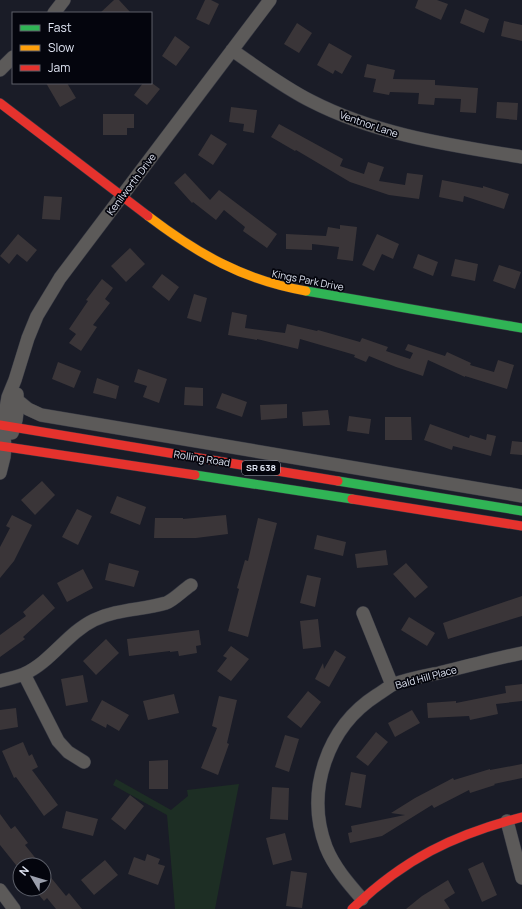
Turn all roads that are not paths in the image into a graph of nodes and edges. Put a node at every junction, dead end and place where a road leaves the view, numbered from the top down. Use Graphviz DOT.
graph roads {
  1 [pos="64,0"];
  2 [pos="270,0"];
  3 [pos="55,12"];
  4 [pos="232,50"];
  5 [pos="12,58"];
  6 [pos="0,70"];
  7 [pos="0,103"];
  8 [pos="522,157"];
  9 [pos="122,196"];
  10 [pos="522,328"];
  11 [pos="15,380"];
  12 [pos="17,400"];
  13 [pos="3,411"];
  14 [pos="6,426"];
  15 [pos="3,446"];
  16 [pos="0,473"];
  17 [pos="522,496"];
  18 [pos="522,511"];
  19 [pos="522,526"];
  20 [pos="191,585"];
  21 [pos="363,614"];
  22 [pos="522,653"];
  23 [pos="24,674"];
  24 [pos="0,681"];
  25 [pos="392,685"];
  26 [pos="84,762"];
  27 [pos="522,817"];
  28 [pos="507,821"];
  29 [pos="522,878"];
  30 [pos="0,890"];
  31 [pos="362,899"];
  32 [pos="14,909"];
  33 [pos="352,909"];
  1 -- 3 [label="street"];
  2 -- 4 [label="street, Kenilworth Drive"];
  4 -- 8 [label="street, Ventnor Lane"];
  4 -- 9 [label="street, Kenilworth Drive"];
  5 -- 6 [label="street"];
  7 -- 9 [label="main road, Kings Park Drive"];
  9 -- 10 [label="main road, Kings Park Drive"];
  9 -- 11 [label="street, Kenilworth Drive"];
  11 -- 12 [label="street, Kenilworth Drive"];
  11 -- 13 [label="street, Kenilworth Drive"];
  12 -- 14 [label="street, Kenilworth Drive"];
  12 -- 17 [label="street, Rolling Road"];
  13 -- 14 [label="street, Kenilworth Drive"];
  14 -- 15 [label="street, Kenilworth Drive"];
  14 -- 18 [label="main road, Rolling Road / SR 638"];
  15 -- 16 [label="street, Kenilworth Drive"];
  15 -- 19 [label="main road, Rolling Road / SR 638"];
  20 -- 23 [label="street"];
  21 -- 25 [label="street"];
  22 -- 25 [label="street, Bald Hill Place"];
  23 -- 24 [label="street"];
  23 -- 26 [label="street"];
  25 -- 31 [label="street, Bald Hill Place"];
  27 -- 28 [label="main road"];
  28 -- 29 [label="street"];
  28 -- 31 [label="main road"];
  30 -- 32 [label="street"];
  31 -- 33 [label="main road"];
}
